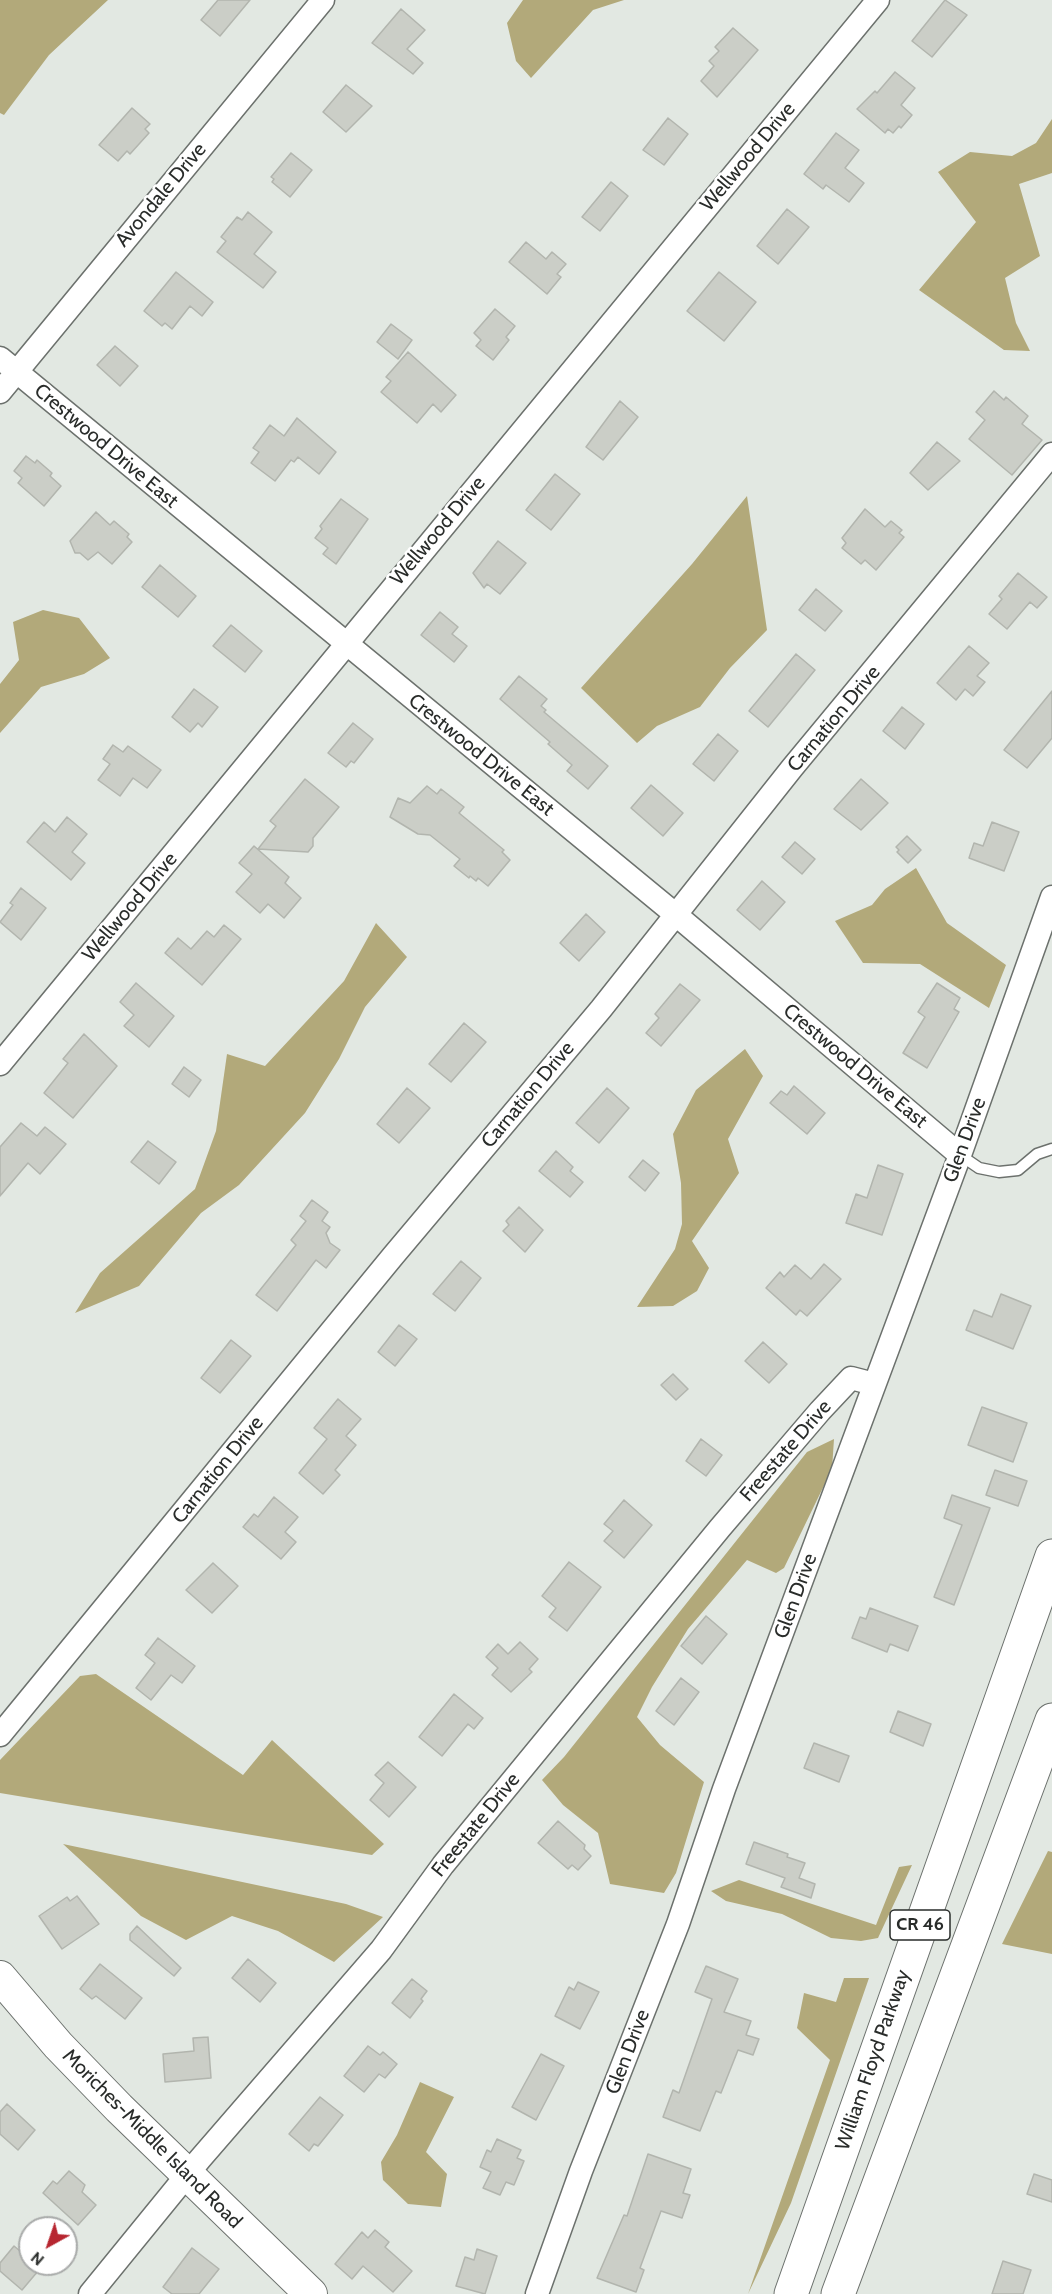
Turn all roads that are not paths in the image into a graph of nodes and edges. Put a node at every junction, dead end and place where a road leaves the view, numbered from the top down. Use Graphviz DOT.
graph roads {
  1 [pos="323,0"];
  2 [pos="878,0"];
  3 [pos="8,364"];
  4 [pos="0,392"];
  5 [pos="1052,454"];
  6 [pos="344,644"];
  7 [pos="1052,897"];
  8 [pos="675,914"];
  9 [pos="0,1064"];
  10 [pos="1052,1149"];
  11 [pos="960,1155"];
  12 [pos="874,1384"];
  13 [pos="1052,1556"];
  14 [pos="1052,1720"];
  15 [pos="0,1735"];
  16 [pos="0,1977"];
  17 [pos="187,2175"];
  18 [pos="90,2294"];
  19 [pos="311,2294"];
  20 [pos="537,2294"];
  21 [pos="791,2294"];
  22 [pos="838,2294"];
  1 -- 3 [label="street, Avondale Drive"];
  2 -- 6 [label="street, Wellwood Drive"];
  3 -- 4 [label="street, Avondale Drive"];
  3 -- 6 [label="street, Crestwood Drive East"];
  5 -- 8 [label="street, Carnation Drive"];
  6 -- 8 [label="street, Crestwood Drive East"];
  6 -- 9 [label="street, Wellwood Drive"];
  7 -- 11 [label="street, Glen Drive"];
  8 -- 11 [label="street, Crestwood Drive East"];
  8 -- 15 [label="street, Carnation Drive"];
  10 -- 11 [label="lane"];
  11 -- 12 [label="street, Glen Drive"];
  12 -- 17 [label="street, Freestate Drive"];
  12 -- 20 [label="street, Glen Drive"];
  13 -- 21 [label="highway, William Floyd Parkway / CR 46"];
  14 -- 22 [label="highway, CR 46"];
  16 -- 17 [label="main road, Moriches-Middle Island Road"];
  17 -- 18 [label="street, Freestate Drive"];
  17 -- 19 [label="main road, Moriches-Middle Island Road"];
}
